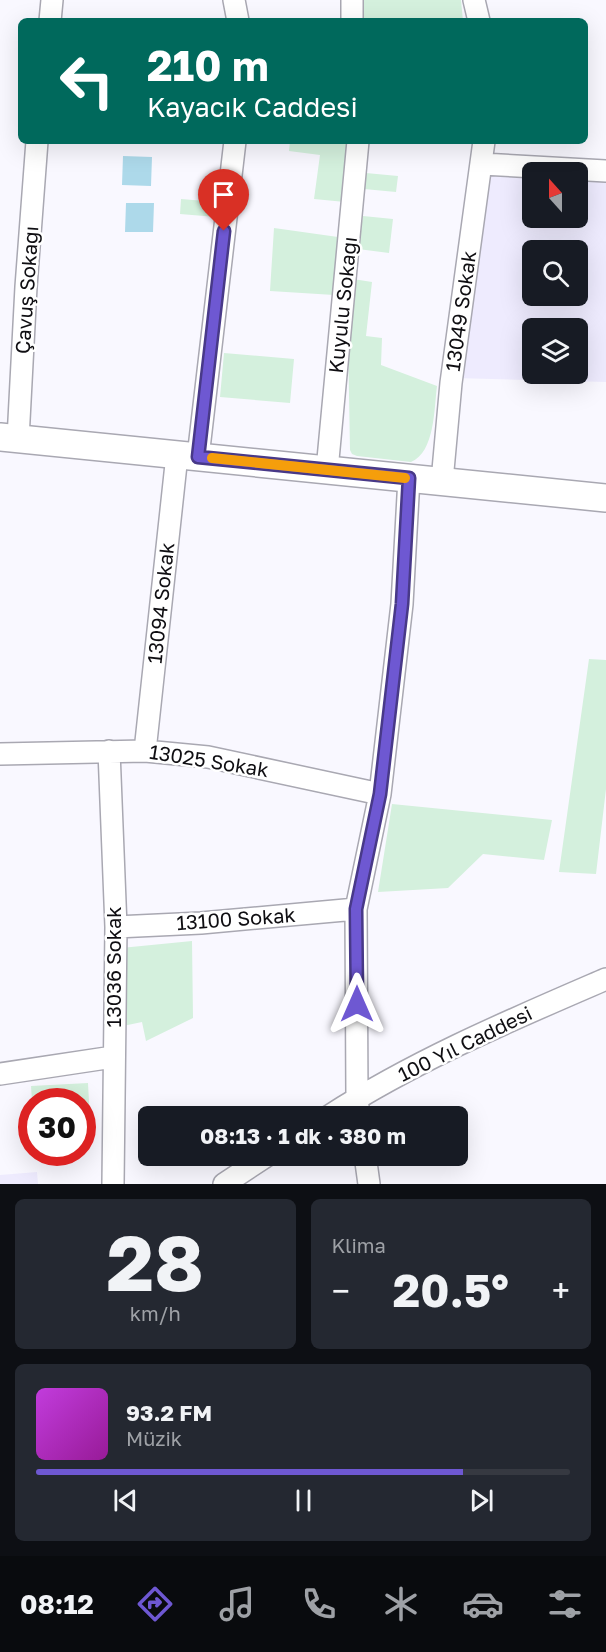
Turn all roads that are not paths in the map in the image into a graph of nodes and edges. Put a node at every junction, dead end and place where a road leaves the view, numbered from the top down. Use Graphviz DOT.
graph roads {
  1 [pos="52,0"];
  2 [pos="234,0"];
  3 [pos="352,0"];
  4 [pos="474,0"];
  5 [pos="50,18"];
  6 [pos="237,18"];
  7 [pos="352,18"];
  8 [pos="478,18"];
  9 [pos="38,144"];
  10 [pos="235,144"];
  11 [pos="358,144"];
  12 [pos="484,144"];
  13 [pos="482,164"];
  14 [pos="606,171"];
  15 [pos="9,438"];
  16 [pos="187,456"];
  17 [pos="327,470"];
  18 [pos="409,478"];
  19 [pos="442,481"];
  20 [pos="606,498"];
  21 [pos="109,751"];
  22 [pos="145,751"];
  23 [pos="0,754"];
  24 [pos="380,794"];
  25 [pos="356,909"];
  26 [pos="116,927"];
  27 [pos="606,979"];
  28 [pos="113,1057"];
  29 [pos="0,1074"];
  30 [pos="358,1106"];
  31 [pos="360,1106"];
  32 [pos="251,1166"];
  33 [pos="367,1166"];
  34 [pos="113,1184"];
  35 [pos="224,1184"];
  36 [pos="369,1184"];
  1 -- 5 [label="street"];
  2 -- 6 [label="street"];
  3 -- 7 [label="street"];
  4 -- 8 [label="street"];
  9 -- 15 [label="street, Çavuş Sokağı"];
  10 -- 16 [label="street, 13094 Sokak"];
  11 -- 17 [label="street, Kuyulu Sokağı"];
  12 -- 13 [label="street, 13049 Sokak"];
  13 -- 14 [label="street"];
  13 -- 19 [label="street, 13049 Sokak"];
  15 -- 16 [label="main road"];
  16 -- 17 [label="main road"];
  16 -- 22 [label="street, 13094 Sokak"];
  17 -- 18 [label="main road"];
  18 -- 19 [label="main road"];
  18 -- 24 [label="street"];
  19 -- 20 [label="main road"];
  21 -- 22 [label="street, 13025 Sokak"];
  21 -- 23 [label="street, 13025 Sokak"];
  21 -- 26 [label="street, 13036 Sokak"];
  22 -- 24 [label="street, 13025 Sokak"];
  24 -- 25 [label="street"];
  25 -- 26 [label="street, 13100 Sokak"];
  25 -- 30 [label="street"];
  26 -- 28 [label="street, 13036 Sokak"];
  27 -- 31 [label="street, 100 Yıl Caddesi"];
  28 -- 29 [label="street"];
  28 -- 34 [label="street, 13036 Sokak"];
  32 -- 35 [label="street"];
  33 -- 36 [label="street"];
}
